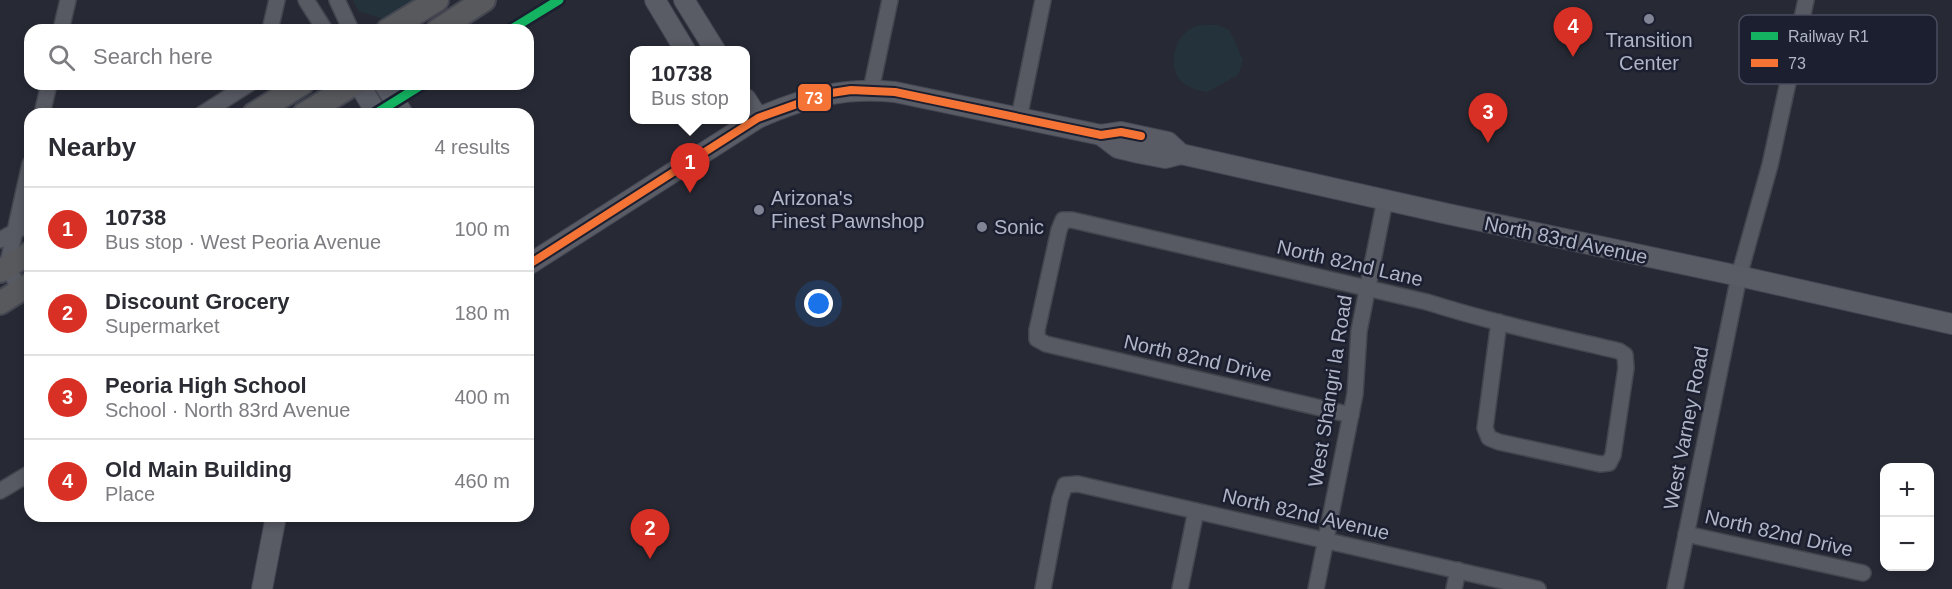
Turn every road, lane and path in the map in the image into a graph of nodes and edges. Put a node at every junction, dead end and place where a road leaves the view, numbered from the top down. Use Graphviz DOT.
graph roads {
  1 [pos="68,0"];
  2 [pos="276,0"];
  3 [pos="306,0"];
  4 [pos="337,0"];
  5 [pos="437,0"];
  6 [pos="484,0"];
  7 [pos="655,0"];
  8 [pos="684,0"];
  9 [pos="890,0"];
  10 [pos="1042,0"];
  11 [pos="1806,0"];
  12 [pos="1803,15"];
  13 [pos="62,24"];
  14 [pos="271,24"];
  15 [pos="321,24"];
  16 [pos="348,24"];
  17 [pos="398,24"];
  18 [pos="447,24"];
  19 [pos="682,46"];
  20 [pos="712,46"];
  21 [pos="1788,84"];
  22 [pos="47,90"];
  23 [pos="240,90"];
  24 [pos="292,90"];
  25 [pos="344,90"];
  26 [pos="363,90"];
  27 [pos="388,90"];
  28 [pos="871,90"];
  29 [pos="43,108"];
  30 [pos="211,108"];
  31 [pos="264,108"];
  32 [pos="314,108"];
  33 [pos="373,108"];
  34 [pos="399,108"];
  35 [pos="1019,118"];
  36 [pos="750,121"];
  37 [pos="741,124"];
  38 [pos="24,190"];
  39 [pos="1385,200"];
  40 [pos="24,227"];
  41 [pos="14,233"];
  42 [pos="0,240"];
  43 [pos="24,256"];
  44 [pos="534,261"];
  45 [pos="2,268"];
  46 [pos="1739,276"];
  47 [pos="24,286"];
  48 [pos="24,288"];
  49 [pos="1366,288"];
  50 [pos="0,303"];
  51 [pos="1499,322"];
  52 [pos="1952,324"];
  53 [pos="1037,339"];
  54 [pos="1351,415"];
  55 [pos="24,477"];
  56 [pos="0,491"];
  57 [pos="1196,511"];
  58 [pos="275,522"];
  59 [pos="1686,534"];
  60 [pos="1326,541"];
  61 [pos="1458,570"];
  62 [pos="1863,573"];
  63 [pos="262,589"];
  64 [pos="1042,589"];
  65 [pos="1180,589"];
  66 [pos="1317,589"];
  67 [pos="1454,589"];
  68 [pos="1538,589"];
  69 [pos="1675,589"];
  1 -- 13 [label="street"];
  2 -- 14 [label="street"];
  3 -- 15 [label="street"];
  4 -- 16 [label="street"];
  5 -- 17 [label="highway"];
  6 -- 18 [label="highway"];
  7 -- 19 [label="main road"];
  8 -- 20 [label="main road"];
  9 -- 28 [label="street"];
  10 -- 35 [label="street"];
  11 -- 12 [label="street, West Varney Road"];
  21 -- 46 [label="street, West Varney Road"];
  22 -- 29 [label="street"];
  23 -- 30 [label="street"];
  24 -- 31 [label="highway"];
  25 -- 32 [label="highway"];
  26 -- 33 [label="main road"];
  27 -- 34 [label="main road"];
  28 -- 35 [label="main road, North 83rd Avenue"];
  28 -- 36 [label="main road, North 83rd Avenue"];
  35 -- 39 [label="main road, North 83rd Avenue"];
  37 -- 44 [label="main road, North 83rd Avenue"];
  38 -- 41 [label="street"];
  39 -- 46 [label="main road, North 83rd Avenue"];
  39 -- 49 [label="street, West Shangri la Road"];
  40 -- 41 [label="street"];
  41 -- 42 [label="street"];
  41 -- 45 [label="street"];
  43 -- 45 [label="highway"];
  45 -- 47 [label="street"];
  46 -- 52 [label="main road, North 83rd Avenue"];
  46 -- 59 [label="street, West Varney Road"];
  48 -- 50 [label="highway"];
  49 -- 51 [label="street, North 82nd Lane"];
  49 -- 53 [label="street, North 82nd Lane"];
  49 -- 54 [label="street, West Shangri la Road"];
  51 -- 51 [label="street, North 82nd Lane"];
  53 -- 54 [label="street, North 82nd Drive"];
  54 -- 60 [label="street, West Shangri la Road"];
  55 -- 56 [label="street"];
  57 -- 60 [label="street, North 82nd Avenue"];
  57 -- 64 [label="street, North 82nd Avenue"];
  57 -- 65 [label="street"];
  58 -- 63 [label="main road"];
  59 -- 62 [label="street, North 82nd Drive"];
  59 -- 69 [label="street, West Varney Road"];
  60 -- 61 [label="street, North 82nd Avenue"];
  60 -- 66 [label="street, West Shangri la Road"];
  61 -- 67 [label="street"];
  61 -- 68 [label="street, North 82nd Avenue"];
}
